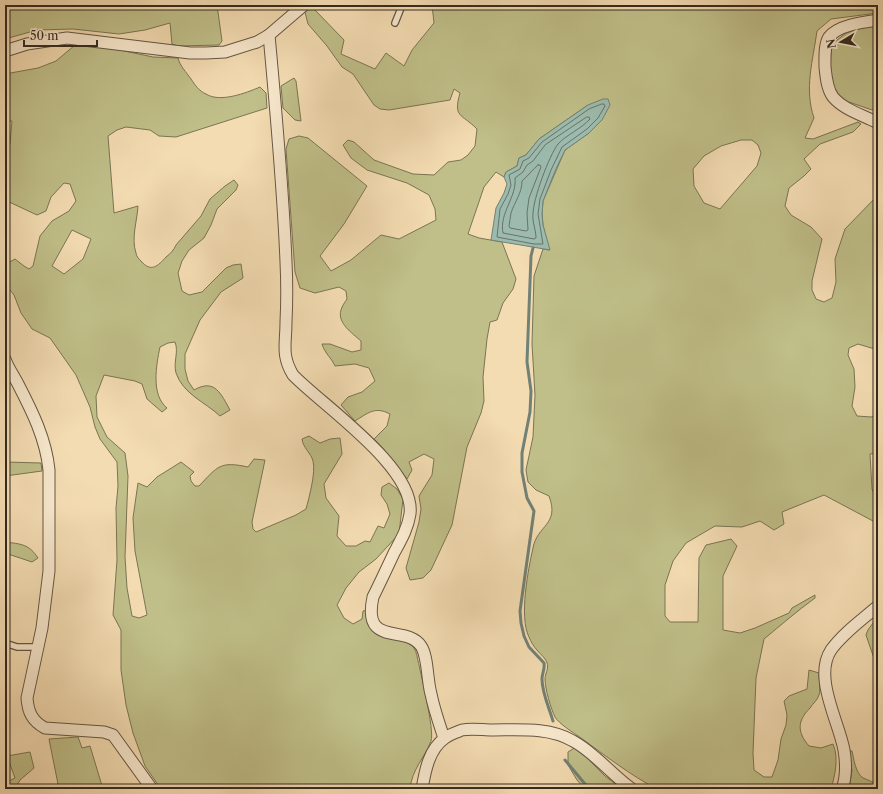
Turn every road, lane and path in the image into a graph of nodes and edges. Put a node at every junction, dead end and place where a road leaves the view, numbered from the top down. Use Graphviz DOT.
graph roads {
  1 [pos="304,5"];
  2 [pos="401,5"];
  3 [pos="878,20"];
  4 [pos="395,23"];
  5 [pos="269,36"];
  6 [pos="5,51"];
  7 [pos="878,124"];
  8 [pos="5,359"];
  9 [pos="878,606"];
  10 [pos="5,642"];
  11 [pos="38,647"];
  12 [pos="444,738"];
  13 [pos="152,789"];
  14 [pos="422,789"];
  15 [pos="632,789"];
  16 [pos="842,789"];
  1 -- 5 [label="street"];
  2 -- 4 [label="lane"];
  3 -- 7 [label="street"];
  5 -- 6 [label="street"];
  5 -- 12 [label="street"];
  8 -- 11 [label="street"];
  9 -- 16 [label="street"];
  10 -- 11 [label="lane"];
  11 -- 13 [label="street"];
  12 -- 14 [label="street"];
  12 -- 15 [label="street"];
}
